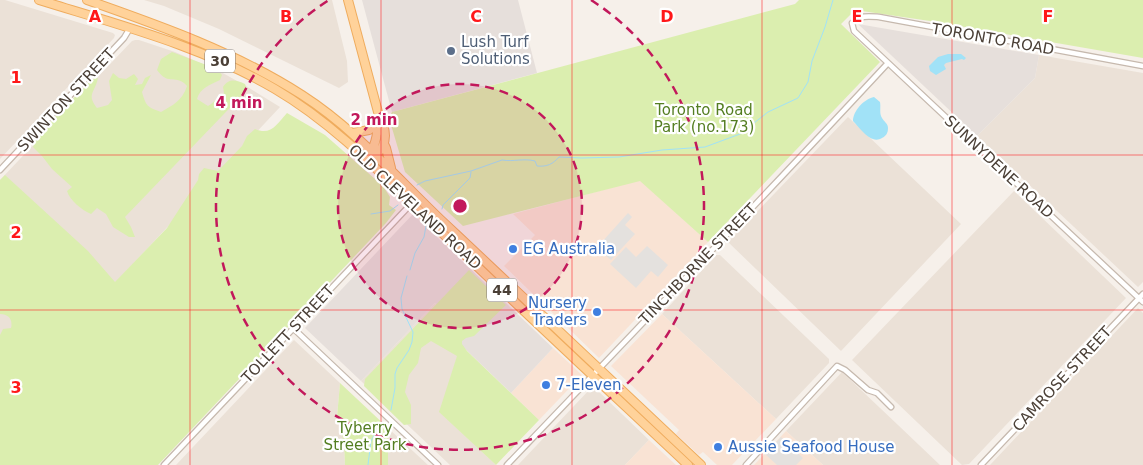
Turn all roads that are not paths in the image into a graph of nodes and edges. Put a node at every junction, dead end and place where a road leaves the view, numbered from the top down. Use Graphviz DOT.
graph roads {
  1 [pos="39,0"];
  2 [pos="87,0"];
  3 [pos="348,0"];
  4 [pos="130,28"];
  5 [pos="854,31"];
  6 [pos="888,63"];
  7 [pos="1143,66"];
  8 [pos="378,112"];
  9 [pos="378,123"];
  10 [pos="353,134"];
  11 [pos="384,144"];
  12 [pos="374,153"];
  13 [pos="368,161"];
  14 [pos="0,170"];
  15 [pos="392,170"];
  16 [pos="412,203"];
  17 [pos="1143,294"];
  18 [pos="1138,298"];
  19 [pos="1143,302"];
  20 [pos="294,329"];
  21 [pos="596,373"];
  22 [pos="891,407"];
  23 [pos="164,465"];
  24 [pos="438,465"];
  25 [pos="507,465"];
  26 [pos="688,465"];
  27 [pos="701,465"];
  28 [pos="746,465"];
  29 [pos="981,465"];
  1 -- 4 [label="main road, OLD CLEVELAND ROAD / 30"];
  2 -- 10 [label="main road, OLD CLEVELAND ROAD / 30"];
  3 -- 8 [label="main road"];
  4 -- 13 [label="main road, OLD CLEVELAND ROAD / 30"];
  4 -- 14 [label="street, SWINTON STREET"];
  5 -- 6 [label="street, SUNNYDENE ROAD"];
  5 -- 7 [label="street, TORONTO ROAD"];
  6 -- 18 [label="street, SUNNYDENE ROAD"];
  6 -- 21 [label="street, TINCHBORNE STREET"];
  8 -- 9 [label="main road"];
  8 -- 11 [label="main road"];
  9 -- 10 [label="main road"];
  9 -- 12 [label="main road"];
  10 -- 12 [label="main road, OLD CLEVELAND ROAD"];
  11 -- 12 [label="main road"];
  11 -- 15 [label="main road, 44"];
  12 -- 13 [label="main road"];
  12 -- 15 [label="main road, OLD CLEVELAND ROAD"];
  13 -- 16 [label="main road, OLD CLEVELAND ROAD / 44"];
  15 -- 21 [label="main road, OLD CLEVELAND ROAD / 44"];
  16 -- 20 [label="street, TOLLETT STREET"];
  16 -- 21 [label="main road, OLD CLEVELAND ROAD / 44"];
  17 -- 18 [label="street, CAMROSE STREET"];
  18 -- 19 [label="street, SUNNYDENE ROAD"];
  18 -- 29 [label="street, CAMROSE STREET"];
  20 -- 23 [label="street, TOLLETT STREET"];
  20 -- 24 [label="street"];
  21 -- 25 [label="street, TINCHBORNE STREET"];
  21 -- 26 [label="main road, OLD CLEVELAND ROAD / 44"];
  21 -- 27 [label="main road, OLD CLEVELAND ROAD / 44"];
  22 -- 28 [label="street"];
}
